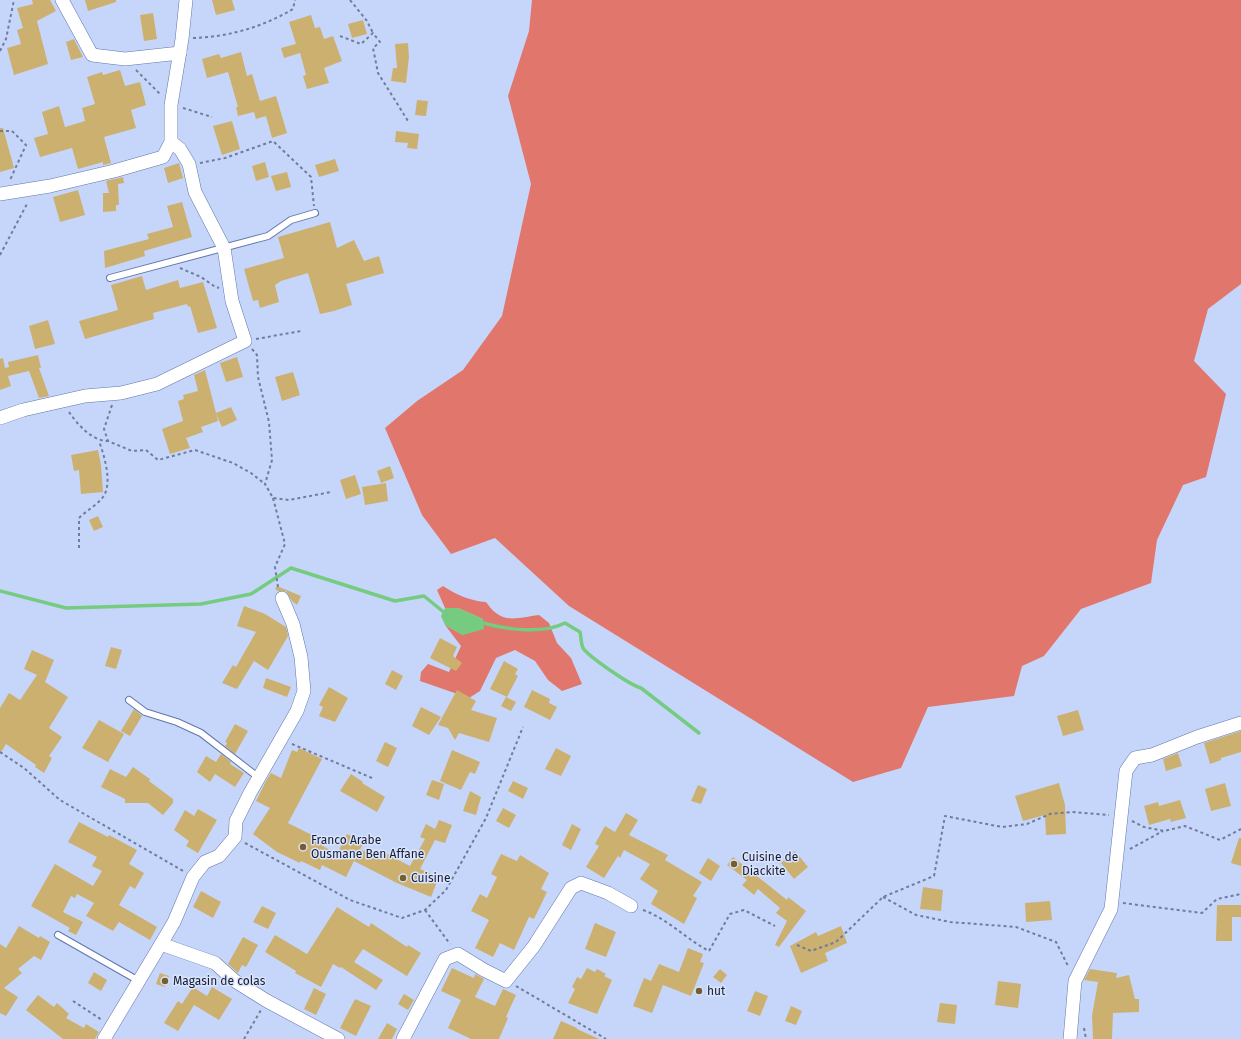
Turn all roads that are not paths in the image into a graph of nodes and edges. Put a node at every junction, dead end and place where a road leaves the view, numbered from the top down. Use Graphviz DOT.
graph roads {
  1 [pos="62,0"];
  2 [pos="186,0"];
  3 [pos="180,53"];
  4 [pos="171,142"];
  5 [pos="2,194"];
  6 [pos="315,213"];
  7 [pos="224,248"];
  8 [pos="110,278"];
  9 [pos="0,418"];
  10 [pos="282,598"];
  11 [pos="129,700"];
  12 [pos="1241,723"];
  13 [pos="258,777"];
  14 [pos="631,906"];
  15 [pos="58,935"];
  16 [pos="161,944"];
  17 [pos="140,982"];
  18 [pos="104,1039"];
  19 [pos="338,1039"];
  20 [pos="403,1039"];
  21 [pos="1070,1039"];
  1 -- 3 [label="street"];
  2 -- 3 [label="street"];
  3 -- 4 [label="street"];
  4 -- 5 [label="street"];
  4 -- 7 [label="street"];
  6 -- 7 [label="lane"];
  7 -- 8 [label="lane"];
  7 -- 9 [label="street"];
  10 -- 13 [label="street"];
  11 -- 13 [label="lane"];
  12 -- 21 [label="street"];
  13 -- 16 [label="street"];
  14 -- 20 [label="street"];
  15 -- 17 [label="lane"];
  16 -- 17 [label="street"];
  16 -- 19 [label="street"];
  17 -- 18 [label="street"];
}
